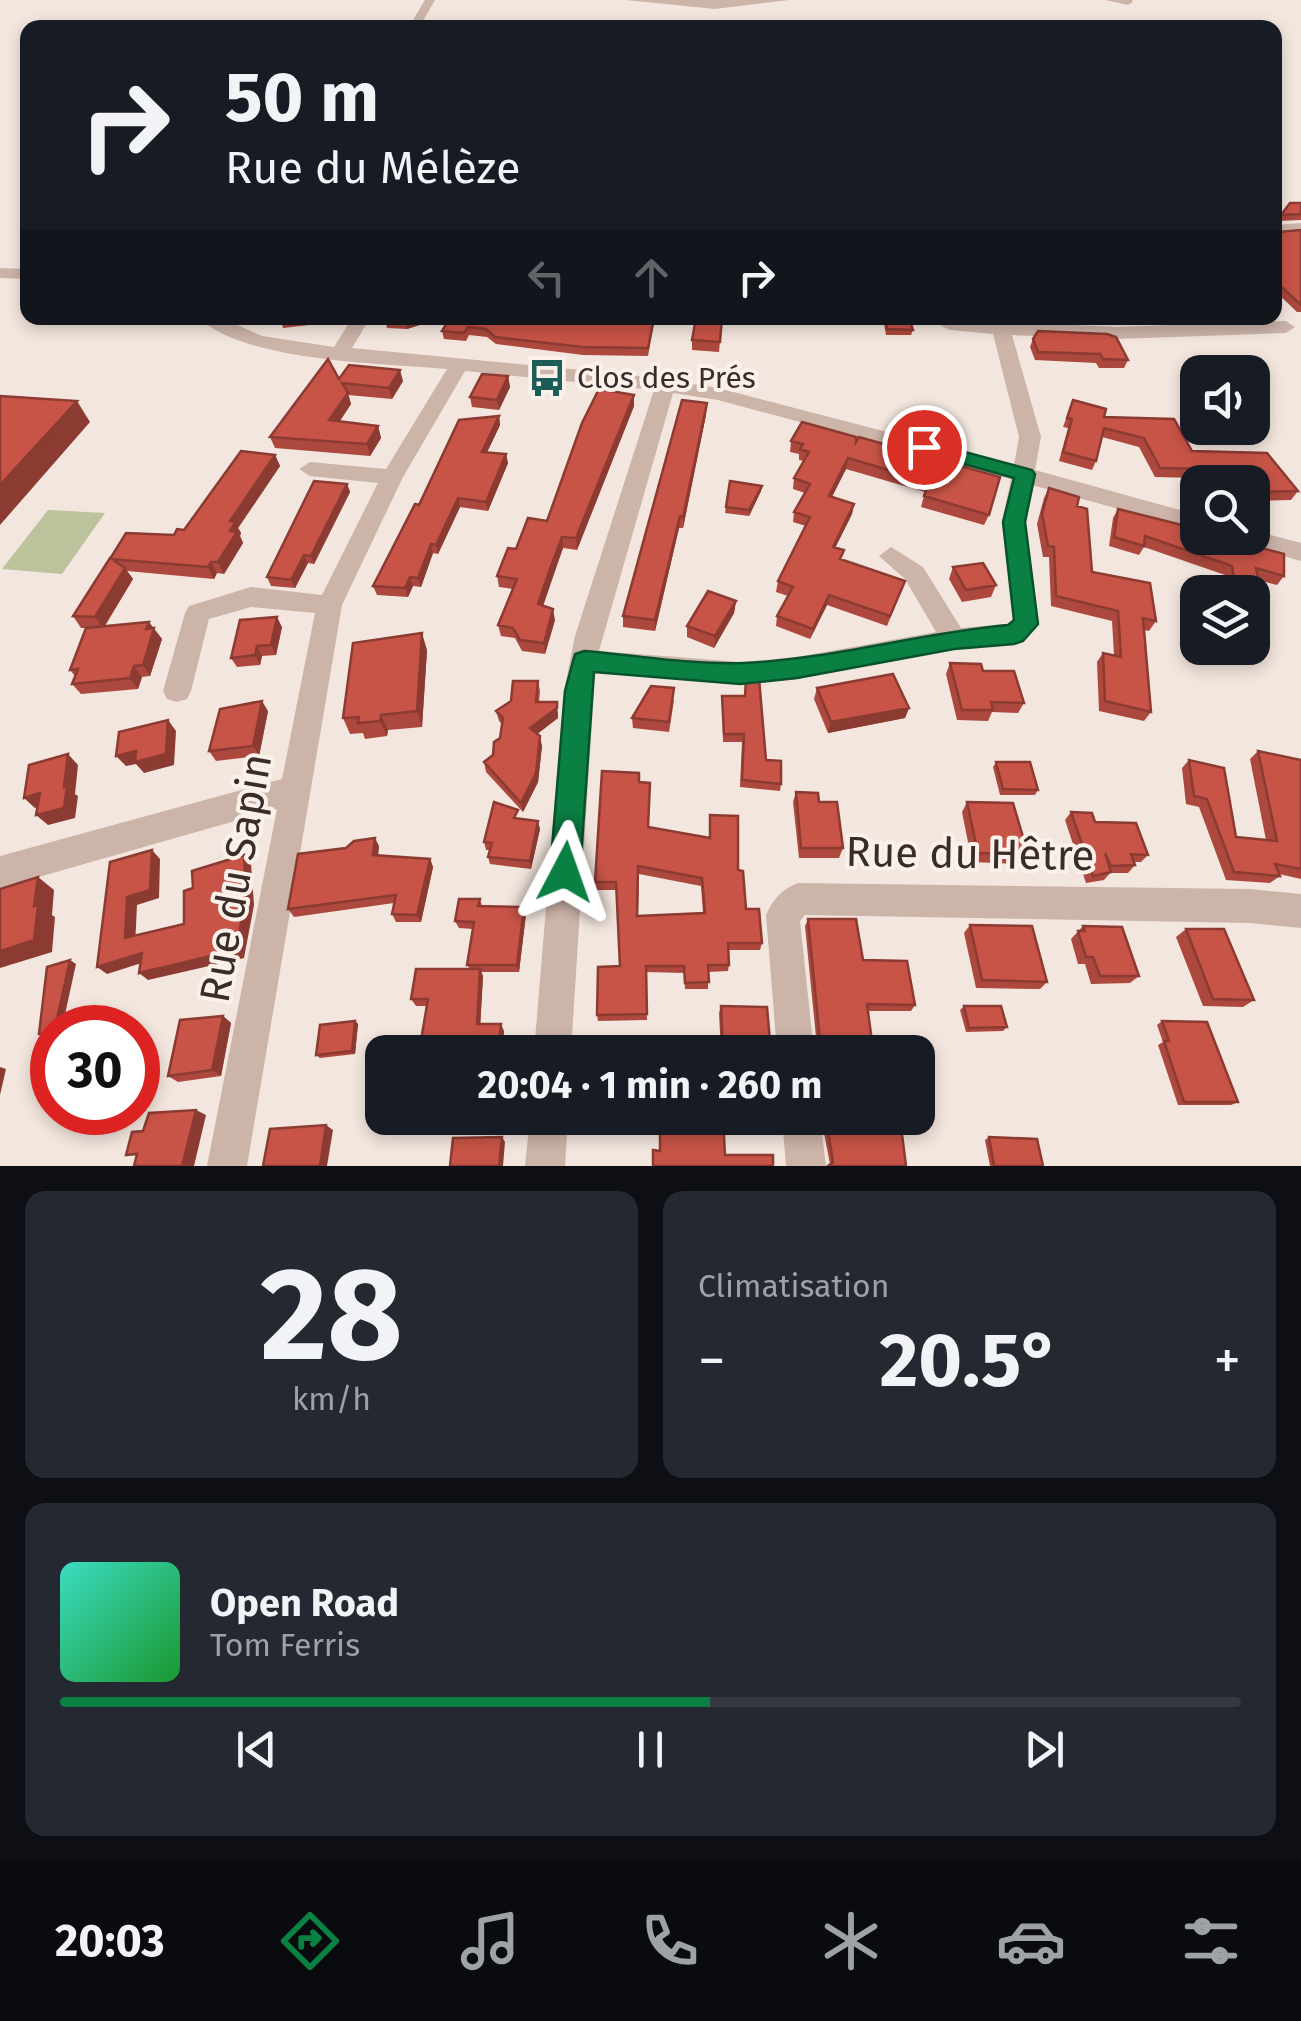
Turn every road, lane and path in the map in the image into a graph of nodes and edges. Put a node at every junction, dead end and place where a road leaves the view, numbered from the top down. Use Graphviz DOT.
graph roads {
  1 [pos="631,0"];
  2 [pos="784,0"];
  3 [pos="1110,0"];
  4 [pos="1128,2"];
  5 [pos="223,325"];
  6 [pos="358,325"];
  7 [pos="950,325"];
  8 [pos="1287,328"];
  9 [pos="1001,329"];
  10 [pos="340,353"];
  11 [pos="459,365"];
  12 [pos="666,386"];
  13 [pos="310,469"];
  14 [pos="1025,474"];
  15 [pos="392,477"];
  16 [pos="1180,518"];
  17 [pos="1270,544"];
  18 [pos="1301,552"];
  19 [pos="891,556"];
  20 [pos="329,605"];
  21 [pos="954,639"];
  22 [pos="584,661"];
  23 [pos="177,691"];
  24 [pos="294,790"];
  25 [pos="0,872"];
  26 [pos="1301,911"];
  27 [pos="554,1035"];
  28 [pos="794,1035"];
  29 [pos="548,1135"];
  30 [pos="803,1135"];
  31 [pos="227,1166"];
  32 [pos="546,1166"];
  33 [pos="806,1166"];
  1 -- 2 [label="street"];
  3 -- 4 [label="street"];
  5 -- 10 [label="street"];
  6 -- 10 [label="street"];
  7 -- 9 [label="street"];
  8 -- 9 [label="street"];
  9 -- 14 [label="street"];
  10 -- 11 [label="street"];
  11 -- 12 [label="street"];
  11 -- 15 [label="street, Rue du Sapin"];
  12 -- 14 [label="street"];
  12 -- 22 [label="street"];
  13 -- 15 [label="street"];
  14 -- 16 [label="street"];
  14 -- 21 [label="street"];
  15 -- 20 [label="street, Rue du Sapin"];
  17 -- 18 [label="street"];
  19 -- 21 [label="street"];
  20 -- 23 [label="street"];
  20 -- 24 [label="street, Rue du Sapin"];
  21 -- 22 [label="street"];
  22 -- 27 [label="street"];
  24 -- 25 [label="street"];
  24 -- 31 [label="street, Rue du Sapin"];
  26 -- 28 [label="street, Rue du Hêtre"];
  29 -- 32 [label="street"];
  30 -- 33 [label="street"];
}
